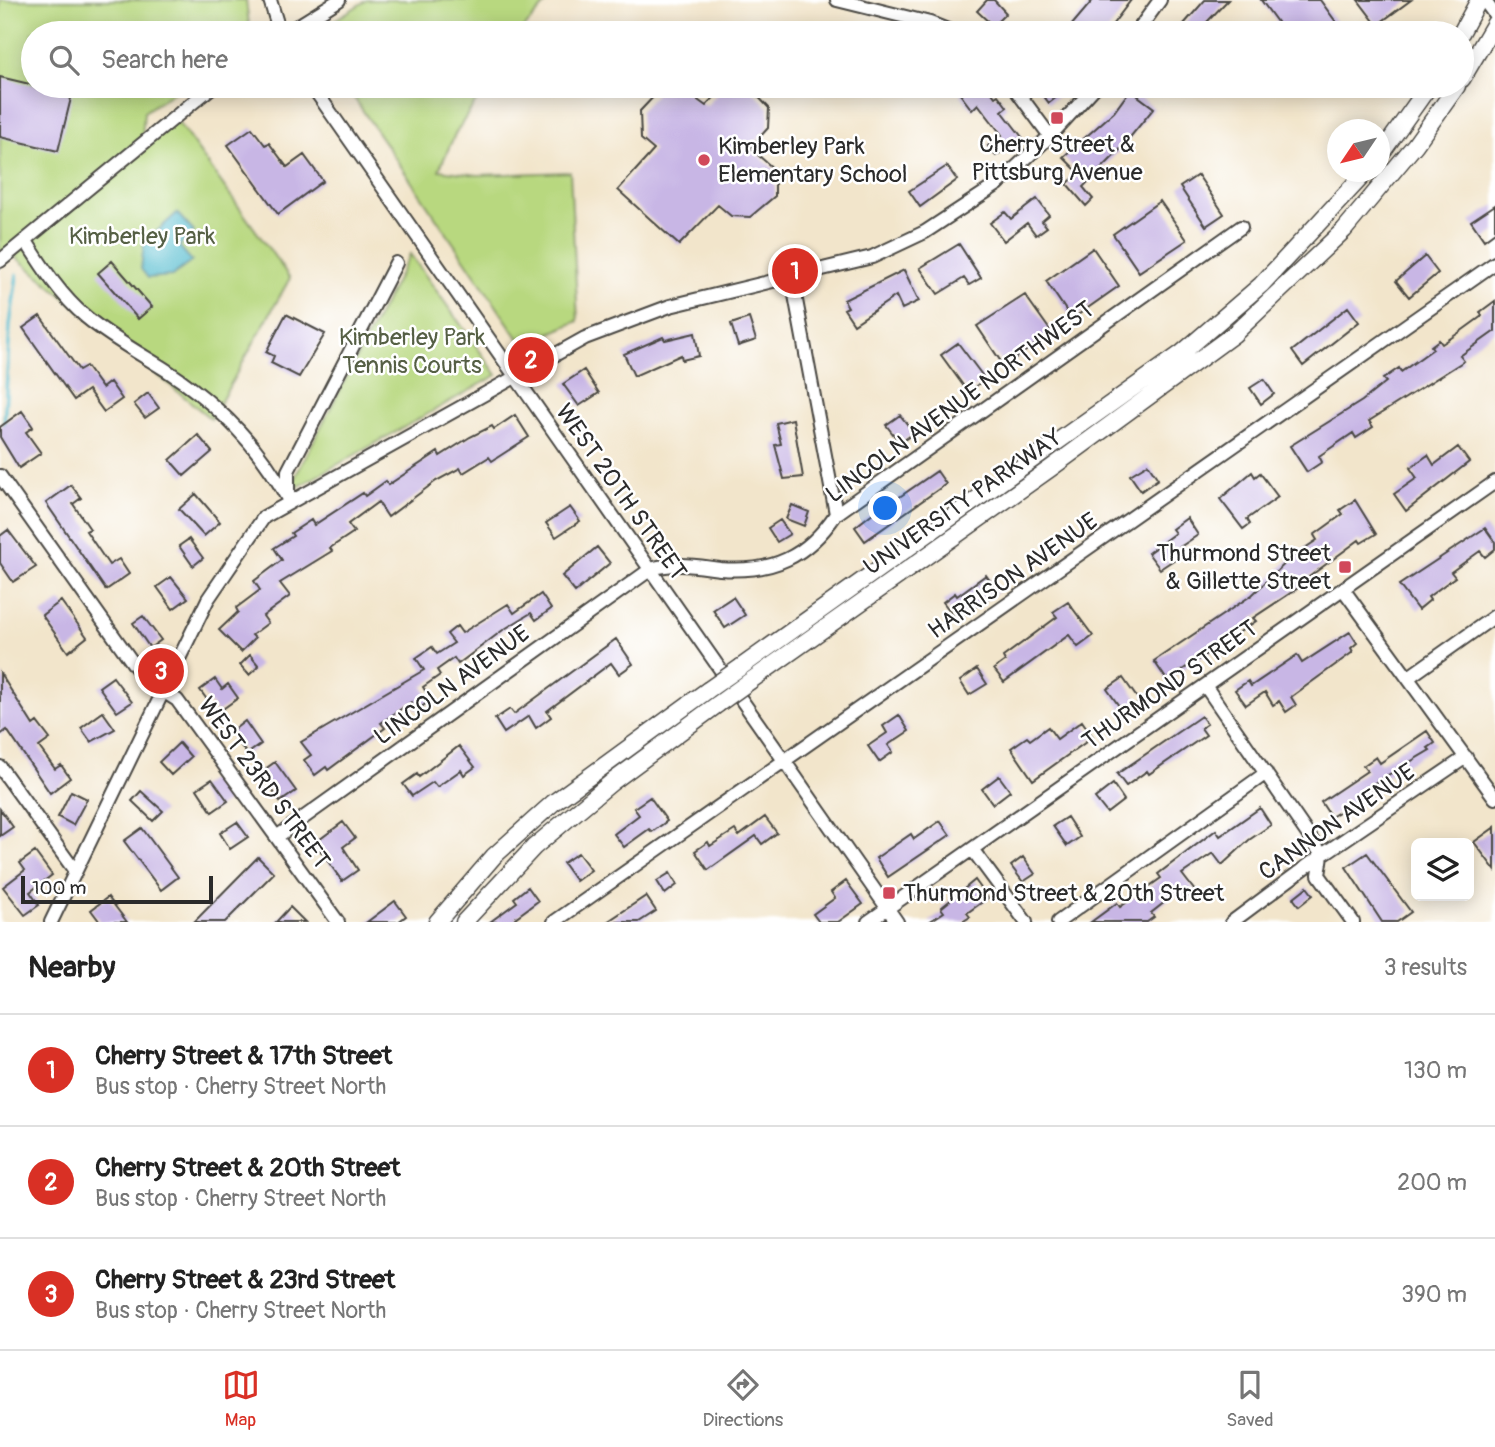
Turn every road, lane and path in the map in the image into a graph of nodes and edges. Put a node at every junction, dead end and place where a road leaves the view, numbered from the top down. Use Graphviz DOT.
graph roads {
  1 [pos="270,0"];
  2 [pos="340,0"];
  3 [pos="837,0"];
  4 [pos="1160,0"];
  5 [pos="1482,0"];
  6 [pos="854,2"];
  7 [pos="1495,15"];
  8 [pos="276,21"];
  9 [pos="306,21"];
  10 [pos="923,21"];
  11 [pos="1145,21"];
  12 [pos="1469,21"];
  13 [pos="1495,23"];
  14 [pos="1474,59"];
  15 [pos="196,98"];
  16 [pos="320,98"];
  17 [pos="1022,98"];
  18 [pos="1085,98"];
  19 [pos="1420,98"];
  20 [pos="1448,98"];
  21 [pos="1050,136"];
  22 [pos="1390,141"];
  23 [pos="1357,182"];
  24 [pos="1241,228"];
  25 [pos="26,242"];
  26 [pos="0,261"];
  27 [pos="396,263"];
  28 [pos="1495,264"];
  29 [pos="792,279"];
  30 [pos="514,378"];
  31 [pos="0,476"];
  32 [pos="1495,482"];
  33 [pos="289,501"];
  34 [pos="836,514"];
  35 [pos="651,569"];
  36 [pos="1343,589"];
  37 [pos="1495,616"];
  38 [pos="746,674"];
  39 [pos="1409,677"];
  40 [pos="1206,687"];
  41 [pos="163,694"];
  42 [pos="1466,757"];
  43 [pos="785,761"];
  44 [pos="0,767"];
  45 [pos="1266,773"];
  46 [pos="1495,798"];
  47 [pos="278,836"];
  48 [pos="972,849"];
  49 [pos="1322,855"];
  50 [pos="75,871"];
  51 [pos="887,909"];
  52 [pos="51,922"];
  53 [pos="338,922"];
  54 [pos="437,922"];
  55 [pos="464,922"];
  56 [pos="554,922"];
  57 [pos="868,922"];
  58 [pos="897,922"];
  59 [pos="1026,922"];
  60 [pos="1058,922"];
  61 [pos="1232,922"];
  62 [pos="1353,922"];
  1 -- 8 [label="street"];
  2 -- 9 [label="street"];
  3 -- 6 [label="street"];
  4 -- 11 [label="street"];
  5 -- 7 [label="street"];
  5 -- 12 [label="main road"];
  6 -- 10 [label="street"];
  13 -- 14 [label="main road"];
  15 -- 25 [label="street"];
  16 -- 30 [label="street, WEST 20TH STREET"];
  17 -- 21 [label="street"];
  18 -- 21 [label="street"];
  19 -- 22 [label="main road"];
  20 -- 38 [label="main road, UNIVERSITY PARKWAY"];
  21 -- 29 [label="street"];
  23 -- 38 [label="main road, UNIVERSITY PARKWAY"];
  24 -- 34 [label="street, LINCOLN AVENUE NORTHWEST"];
  25 -- 26 [label="street"];
  25 -- 33 [label="street"];
  27 -- 33 [label="street"];
  28 -- 43 [label="street, HARRISON AVENUE"];
  29 -- 30 [label="street"];
  29 -- 34 [label="street"];
  30 -- 33 [label="street"];
  30 -- 35 [label="street, WEST 20TH STREET"];
  31 -- 41 [label="street, WEST 23RD STREET"];
  32 -- 36 [label="street, THURMOND STREET"];
  33 -- 41 [label="street"];
  34 -- 35 [label="street, LINCOLN AVENUE NORTHWEST"];
  35 -- 43 [label="street, WEST 20TH STREET"];
  35 -- 47 [label="street, LINCOLN AVENUE"];
  36 -- 39 [label="street"];
  36 -- 40 [label="street, THURMOND STREET"];
  37 -- 39 [label="street"];
  38 -- 54 [label="main road, UNIVERSITY PARKWAY, bridge"];
  38 -- 55 [label="main road, UNIVERSITY PARKWAY, bridge"];
  39 -- 42 [label="street"];
  40 -- 45 [label="street"];
  40 -- 48 [label="street, THURMOND STREET"];
  41 -- 47 [label="street, WEST 23RD STREET"];
  41 -- 50 [label="street"];
  42 -- 46 [label="street"];
  42 -- 49 [label="street, CANNON AVENUE"];
  43 -- 51 [label="street, WEST 20TH STREET"];
  43 -- 56 [label="street, HARRISON AVENUE"];
  44 -- 50 [label="street"];
  45 -- 49 [label="street"];
  45 -- 60 [label="street"];
  47 -- 53 [label="street, WEST 23RD STREET"];
  48 -- 51 [label="street, THURMOND STREET"];
  48 -- 59 [label="street"];
  49 -- 61 [label="street, CANNON AVENUE"];
  49 -- 62 [label="street"];
  50 -- 52 [label="street"];
  51 -- 57 [label="street, THURMOND STREET"];
  51 -- 58 [label="street, WEST 20TH STREET"];
}
